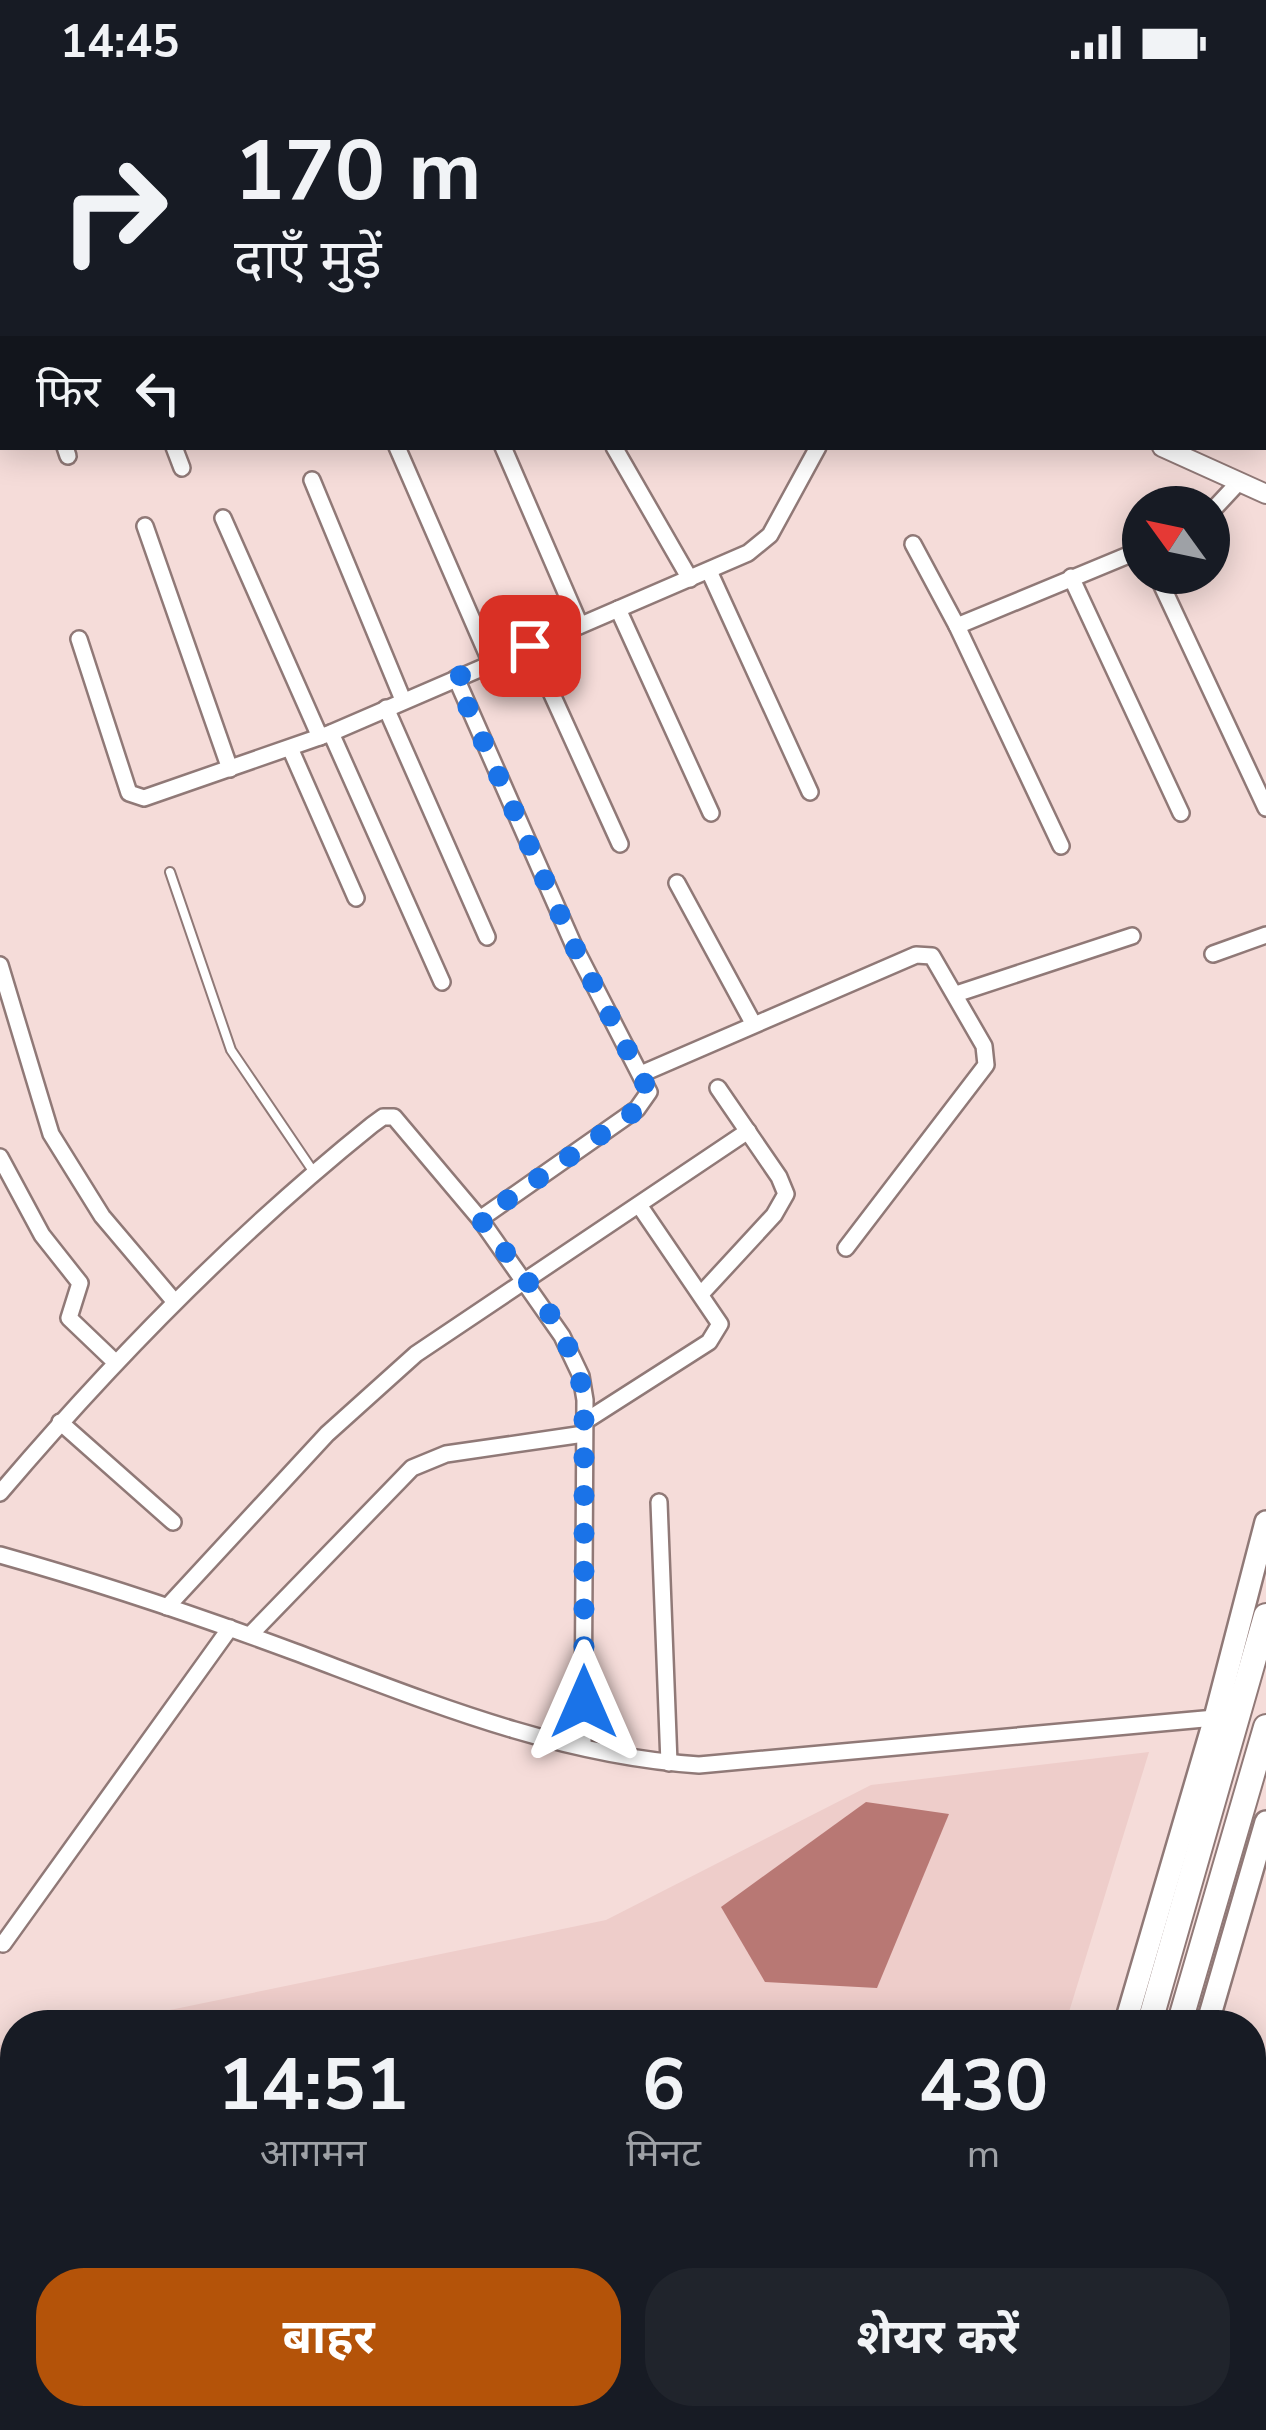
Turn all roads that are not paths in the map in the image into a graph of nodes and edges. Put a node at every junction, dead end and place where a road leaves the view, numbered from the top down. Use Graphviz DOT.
graph roads {
  1 [pos="176,450"];
  2 [pos="398,450"];
  3 [pos="504,450"];
  4 [pos="616,450"];
  5 [pos="816,450"];
  6 [pos="1168,450"];
  7 [pos="182,468"];
  8 [pos="312,480"];
  9 [pos="1238,483"];
  10 [pos="1230,492"];
  11 [pos="1266,494"];
  12 [pos="223,518"];
  13 [pos="145,526"];
  14 [pos="914,544"];
  15 [pos="1122,557"];
  16 [pos="709,571"];
  17 [pos="1071,577"];
  18 [pos="690,579"];
  19 [pos="1166,594"];
  20 [pos="618,609"];
  21 [pos="580,625"];
  22 [pos="957,626"];
  23 [pos="80,639"];
  24 [pos="530,646"];
  25 [pos="490,663"];
  26 [pos="455,678"];
  27 [pos="404,700"];
  28 [pos="386,707"];
  29 [pos="326,735"];
  30 [pos="290,748"];
  31 [pos="230,769"];
  32 [pos="809,792"];
  33 [pos="1266,808"];
  34 [pos="711,813"];
  35 [pos="1181,813"];
  36 [pos="620,844"];
  37 [pos="1061,846"];
  38 [pos="170,872"];
  39 [pos="677,883"];
  40 [pos="356,898"];
  41 [pos="1266,935"];
  42 [pos="1132,936"];
  43 [pos="488,937"];
  44 [pos="1214,954"];
  45 [pos="0,965"];
  46 [pos="442,982"];
  47 [pos="956,994"];
  48 [pos="753,1023"];
  49 [pos="641,1074"];
  50 [pos="718,1088"];
  51 [pos="748,1131"];
  52 [pos="0,1157"];
  53 [pos="314,1172"];
  54 [pos="639,1204"];
  55 [pos="480,1219"];
  56 [pos="846,1248"];
  57 [pos="524,1279"];
  58 [pos="702,1293"];
  59 [pos="174,1301"];
  60 [pos="115,1361"];
  61 [pos="60,1423"];
  62 [pos="584,1428"];
  63 [pos="0,1493"];
  64 [pos="659,1502"];
  65 [pos="173,1522"];
  66 [pos="1266,1522"];
  67 [pos="0,1555"];
  68 [pos="167,1607"];
  69 [pos="1266,1616"];
  70 [pos="230,1628"];
  71 [pos="250,1635"];
  72 [pos="1215,1718"];
  73 [pos="1266,1727"];
  74 [pos="584,1747"];
  75 [pos="669,1763"];
  76 [pos="1266,1822"];
  77 [pos="3,1944"];
  78 [pos="1129,2010"];
  79 [pos="1153,2010"];
  80 [pos="1183,2010"];
  81 [pos="1211,2010"];
  1 -- 7 [label="street"];
  2 -- 25 [label="street"];
  3 -- 21 [label="street"];
  4 -- 18 [label="street"];
  5 -- 16 [label="street"];
  6 -- 9 [label="street"];
  8 -- 27 [label="street"];
  9 -- 10 [label="street"];
  9 -- 11 [label="street"];
  12 -- 29 [label="street"];
  13 -- 31 [label="street"];
  14 -- 22 [label="street"];
  15 -- 17 [label="street"];
  16 -- 18 [label="street"];
  16 -- 32 [label="street"];
  17 -- 22 [label="street"];
  17 -- 35 [label="street"];
  18 -- 20 [label="street"];
  19 -- 33 [label="street"];
  20 -- 21 [label="street"];
  20 -- 34 [label="street"];
  21 -- 24 [label="street"];
  22 -- 37 [label="street"];
  23 -- 31 [label="street"];
  24 -- 25 [label="street"];
  24 -- 36 [label="street"];
  25 -- 26 [label="street"];
  26 -- 27 [label="street"];
  26 -- 49 [label="street"];
  27 -- 28 [label="street"];
  28 -- 29 [label="street"];
  28 -- 43 [label="street"];
  29 -- 30 [label="street"];
  29 -- 46 [label="street"];
  30 -- 31 [label="street"];
  30 -- 40 [label="street"];
  38 -- 53 [label="lane"];
  39 -- 48 [label="street"];
  41 -- 44 [label="street"];
  42 -- 47 [label="street"];
  45 -- 59 [label="street"];
  47 -- 48 [label="street"];
  47 -- 56 [label="street"];
  48 -- 49 [label="street"];
  49 -- 55 [label="street"];
  50 -- 51 [label="street"];
  51 -- 54 [label="street"];
  51 -- 58 [label="street"];
  52 -- 60 [label="street"];
  53 -- 55 [label="street"];
  53 -- 59 [label="street"];
  54 -- 57 [label="street"];
  54 -- 58 [label="street"];
  55 -- 57 [label="street"];
  57 -- 62 [label="street"];
  57 -- 68 [label="street"];
  58 -- 62 [label="street"];
  59 -- 60 [label="street"];
  60 -- 61 [label="street"];
  61 -- 63 [label="street"];
  61 -- 65 [label="street"];
  62 -- 71 [label="street"];
  62 -- 74 [label="street"];
  64 -- 75 [label="street"];
  66 -- 72 [label="main road"];
  67 -- 68 [label="street"];
  68 -- 70 [label="street"];
  69 -- 79 [label="main road"];
  70 -- 71 [label="street"];
  70 -- 77 [label="street"];
  71 -- 74 [label="street"];
  72 -- 75 [label="street"];
  72 -- 78 [label="main road"];
  73 -- 80 [label="main road"];
  74 -- 75 [label="street"];
  76 -- 81 [label="main road"];
}
